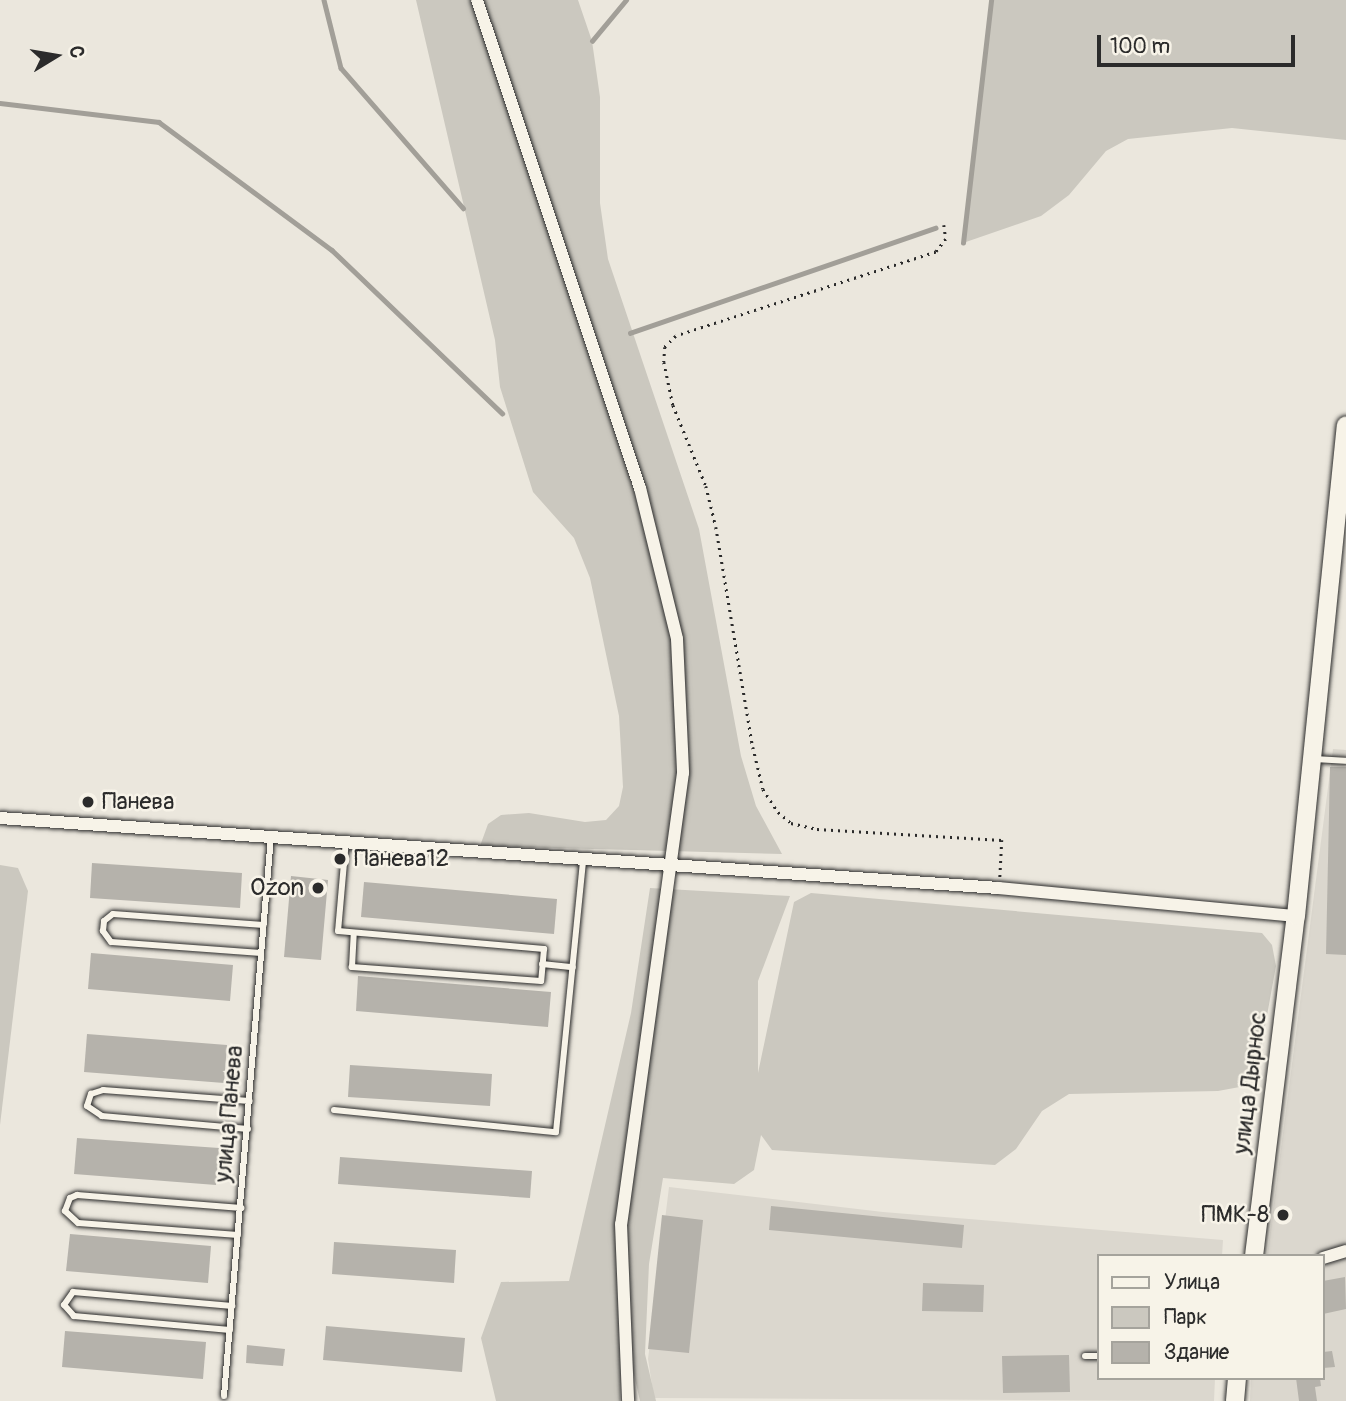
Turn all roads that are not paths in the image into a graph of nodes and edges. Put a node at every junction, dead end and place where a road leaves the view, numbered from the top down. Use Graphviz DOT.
graph roads {
  1 [pos="477,0"];
  2 [pos="1346,426"];
  3 [pos="1340,542"];
  4 [pos="1312,759"];
  5 [pos="1346,761"];
  6 [pos="0,818"];
  7 [pos="271,836"];
  8 [pos="346,840"];
  9 [pos="583,860"];
  10 [pos="670,868"];
  11 [pos="1296,916"];
  12 [pos="264,925"];
  13 [pos="354,933"];
  14 [pos="261,953"];
  15 [pos="542,964"];
  16 [pos="573,967"];
  17 [pos="250,1101"];
  18 [pos="334,1110"];
  19 [pos="248,1129"];
  20 [pos="241,1208"];
  21 [pos="239,1235"];
  22 [pos="1346,1251"];
  23 [pos="1254,1254"];
  24 [pos="1325,1257"];
  25 [pos="232,1306"];
  26 [pos="230,1330"];
  27 [pos="1085,1356"];
  28 [pos="1098,1356"];
  29 [pos="1237,1380"];
  30 [pos="224,1396"];
  31 [pos="628,1401"];
  32 [pos="1235,1401"];
  1 -- 10 [label="street"];
  2 -- 3 [label="main road, улица Дырнос"];
  3 -- 4 [label="main road, улица Дырнос"];
  4 -- 5 [label="lane"];
  4 -- 11 [label="main road, улица Дырнос"];
  6 -- 7 [label="street"];
  7 -- 8 [label="street"];
  7 -- 12 [label="lane, улица Панева"];
  8 -- 9 [label="street"];
  8 -- 13 [label="lane"];
  9 -- 10 [label="street"];
  9 -- 16 [label="lane"];
  10 -- 11 [label="street"];
  10 -- 31 [label="street"];
  11 -- 23 [label="main road, улица Дырнос"];
  12 -- 14 [label="lane, улица Панева"];
  12 -- 14 [label="lane"];
  13 -- 15 [label="lane"];
  13 -- 15 [label="lane"];
  14 -- 17 [label="lane, улица Панева"];
  15 -- 16 [label="lane"];
  16 -- 18 [label="lane"];
  17 -- 19 [label="lane, улица Панева"];
  17 -- 19 [label="lane"];
  19 -- 20 [label="lane, улица Панева"];
  20 -- 21 [label="lane, улица Панева"];
  20 -- 21 [label="lane"];
  21 -- 25 [label="lane, улица Панева"];
  22 -- 24 [label="street"];
  25 -- 26 [label="lane, улица Панева"];
  25 -- 26 [label="lane"];
  26 -- 30 [label="lane, улица Панева"];
  27 -- 28 [label="lane"];
  29 -- 32 [label="main road"];
}
